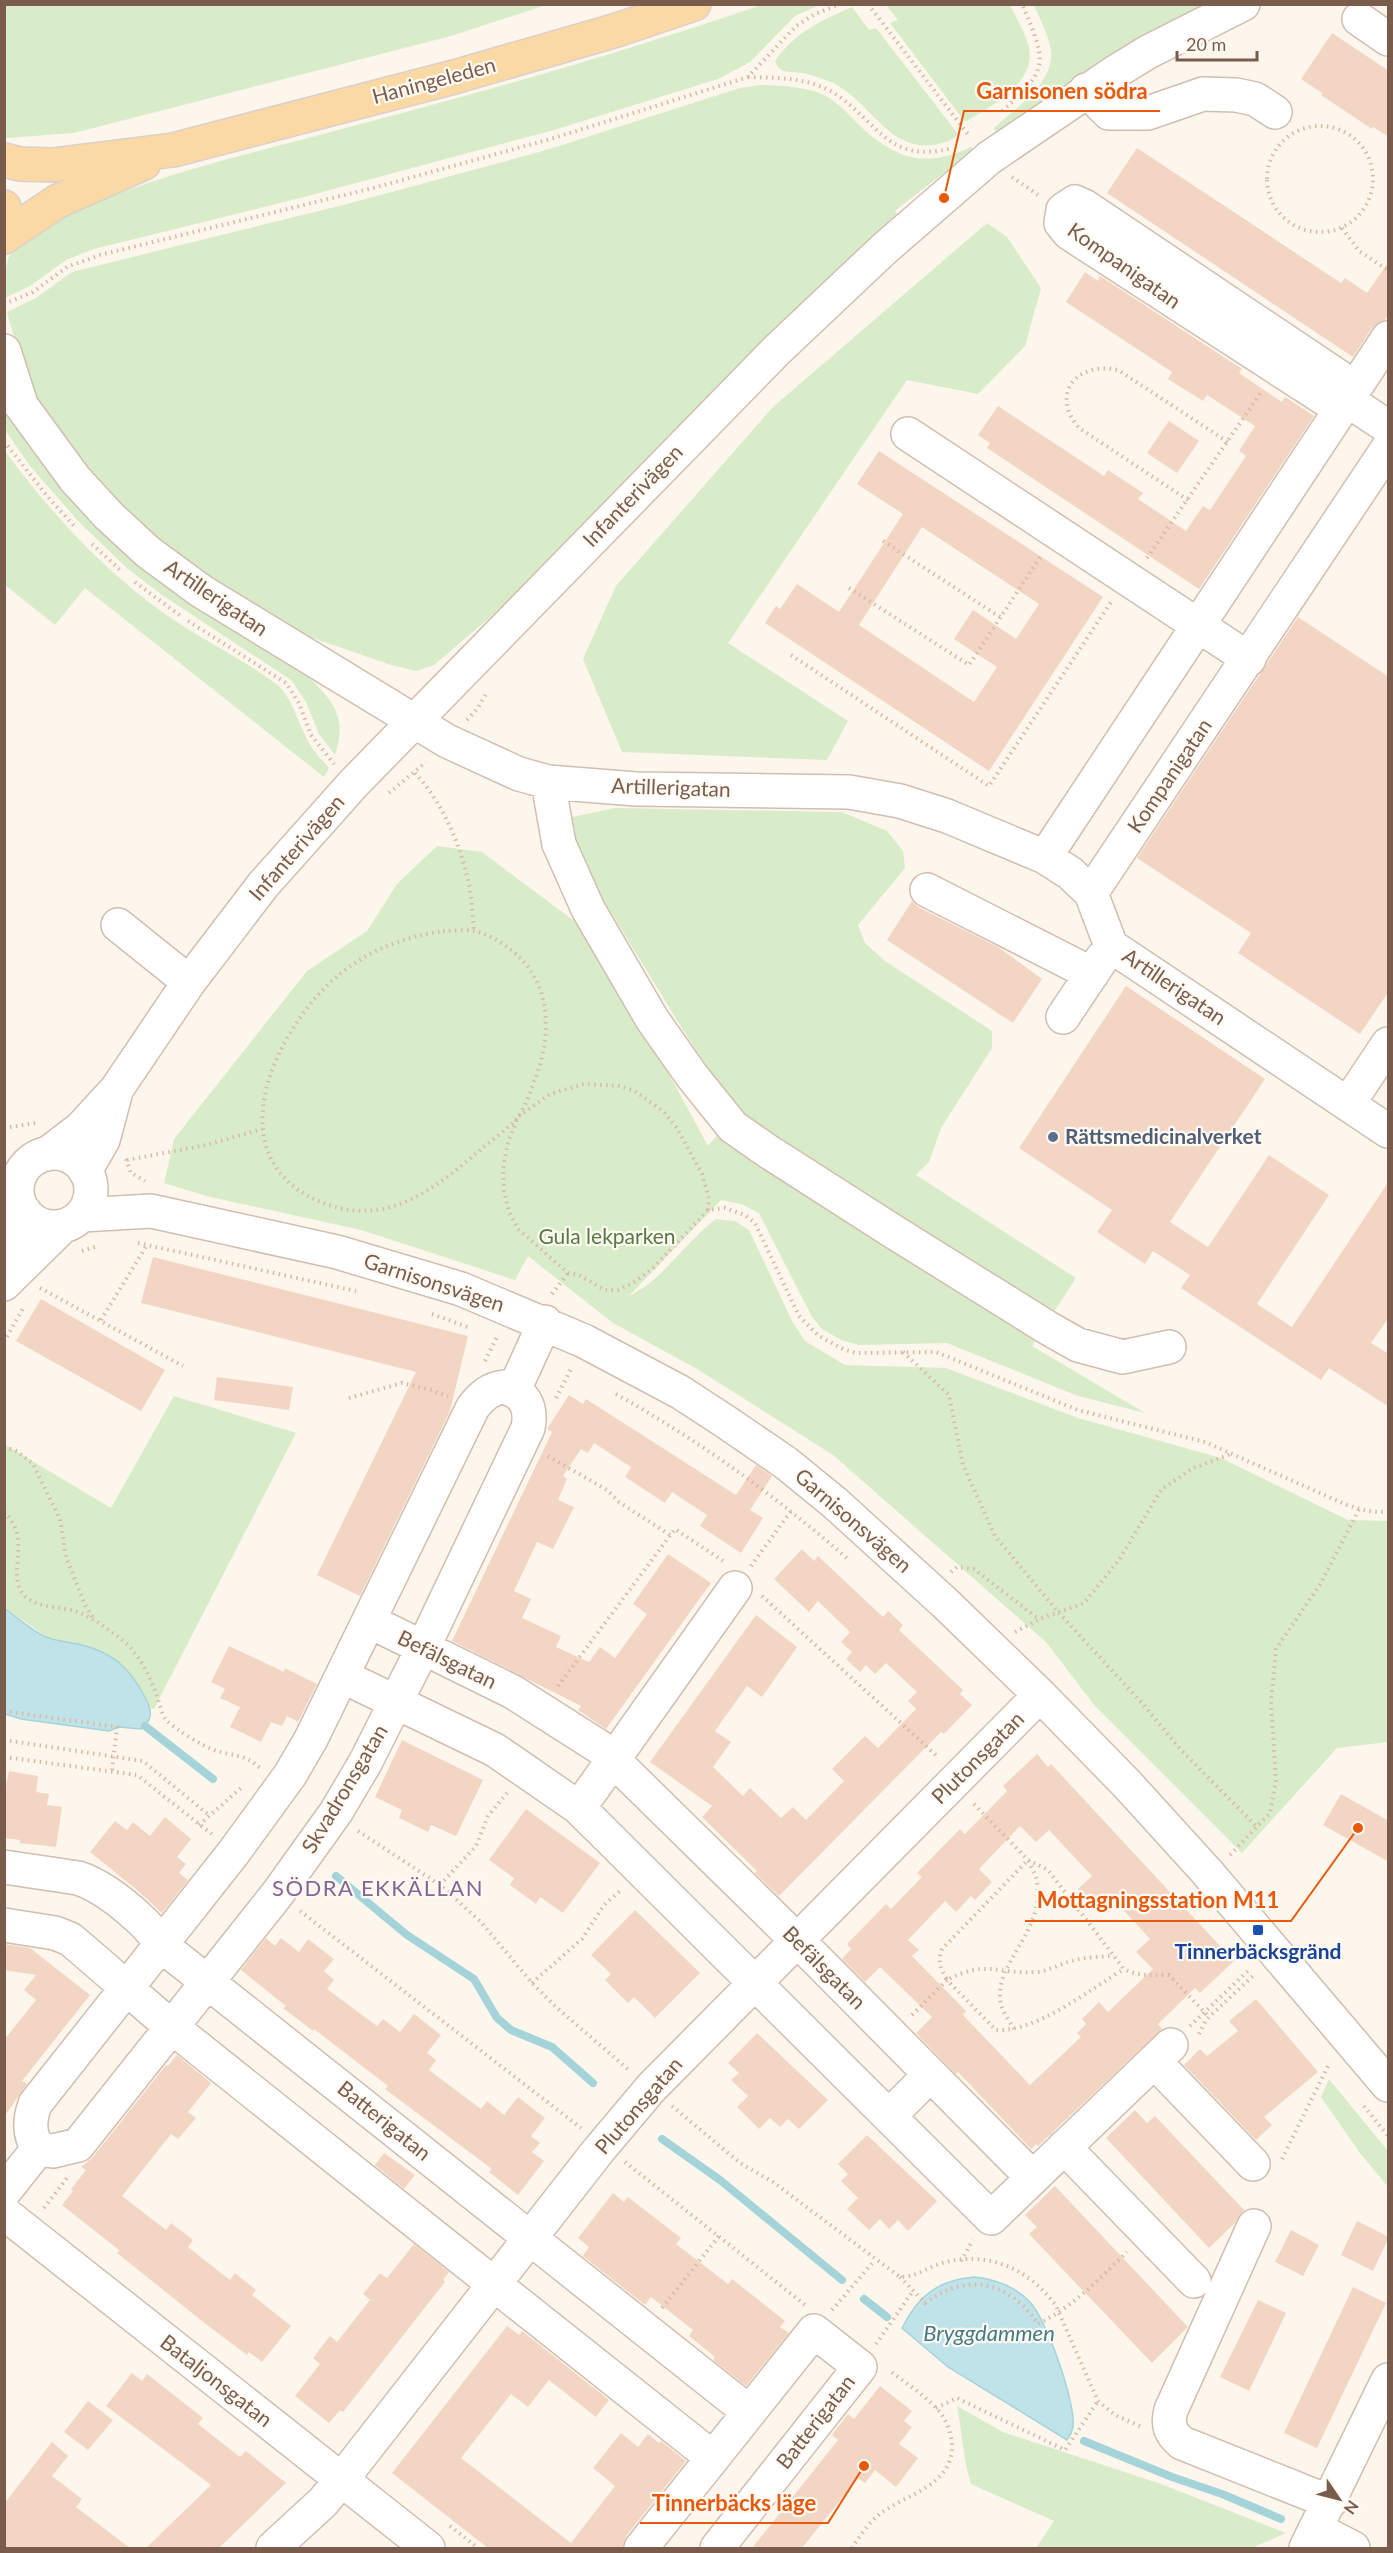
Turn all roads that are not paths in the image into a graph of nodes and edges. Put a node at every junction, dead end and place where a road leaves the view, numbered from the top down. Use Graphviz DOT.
graph roads {
  1 [pos="694,4"];
  2 [pos="1243,4"];
  3 [pos="1359,19"];
  4 [pos="1389,39"];
  5 [pos="1086,90"];
  6 [pos="1275,112"];
  7 [pos="173,150"];
  8 [pos="4,160"];
  9 [pos="4,237"];
  10 [pos="1389,338"];
  11 [pos="4,351"];
  12 [pos="1279,359"];
  13 [pos="12,391"];
  14 [pos="1347,400"];
  15 [pos="1389,427"];
  16 [pos="908,434"];
  17 [pos="1389,448"];
  18 [pos="1199,626"];
  19 [pos="1249,659"];
  20 [pos="413,721"];
  21 [pos="548,782"];
  22 [pos="1045,857"];
  23 [pos="927,890"];
  24 [pos="1091,893"];
  25 [pos="118,925"];
  26 [pos="1111,946"];
  27 [pos="1092,974"];
  28 [pos="189,982"];
  29 [pos="1063,1017"];
  30 [pos="1389,1044"];
  31 [pos="116,1090"];
  32 [pos="1348,1104"];
  33 [pos="1389,1131"];
  34 [pos="28,1159"];
  35 [pos="87,1174"];
  36 [pos="151,1197"];
  37 [pos="16,1205"];
  38 [pos="72,1221"];
  39 [pos="4,1267"];
  40 [pos="4,1284"];
  41 [pos="546,1312"];
  42 [pos="1169,1347"];
  43 [pos="514,1390"];
  44 [pos="739,1582"];
  45 [pos="369,1621"];
  46 [pos="423,1648"];
  47 [pos="342,1676"];
  48 [pos="1040,1695"];
  49 [pos="396,1702"];
  50 [pos="614,1759"];
  51 [pos="579,1808"];
  52 [pos="4,1867"];
  53 [pos="4,1925"];
  54 [pos="796,1940"];
  55 [pos="162,1945"];
  56 [pos="208,1982"];
  57 [pos="755,1983"];
  58 [pos="127,1986"];
  59 [pos="172,2027"];
  60 [pos="930,2074"];
  61 [pos="1382,2090"];
  62 [pos="889,2116"];
  63 [pos="1064,2146"];
  64 [pos="38,2149"];
  65 [pos="1265,2166"];
  66 [pos="1032,2177"];
  67 [pos="4,2192"];
  68 [pos="4,2213"];
  69 [pos="1254,2226"];
  70 [pos="531,2237"];
  71 [pos="1194,2281"];
  72 [pos="494,2285"];
  73 [pos="1389,2380"];
  74 [pos="749,2412"];
  75 [pos="713,2458"];
  76 [pos="342,2479"];
  77 [pos="1317,2527"];
  78 [pos="273,2548"];
  79 [pos="429,2548"];
  80 [pos="641,2548"];
  81 [pos="717,2548"];
  82 [pos="1353,2548"];
  1 -- 7 [label="main road, Haningeleden"];
  2 -- 5 [label="street, Infanterivägen"];
  3 -- 4 [label="street"];
  5 -- 6 [label="street"];
  5 -- 20 [label="street, Infanterivägen"];
  7 -- 8 [label="main road, Haningeleden"];
  7 -- 9 [label="main road, Haningeleden"];
  10 -- 14 [label="street"];
  11 -- 13 [label="street, Artillerigatan"];
  12 -- 12 [label="street, Kompanigatan"];
  12 -- 14 [label="street, Kompanigatan"];
  13 -- 20 [label="street, Artillerigatan"];
  14 -- 15 [label="street, Kompanigatan"];
  14 -- 18 [label="street"];
  16 -- 18 [label="street"];
  17 -- 19 [label="street, Kompanigatan"];
  18 -- 19 [label="street"];
  18 -- 22 [label="street"];
  19 -- 24 [label="street, Kompanigatan"];
  20 -- 21 [label="street, Artillerigatan"];
  20 -- 28 [label="street, Infanterivägen"];
  21 -- 22 [label="street, Artillerigatan"];
  21 -- 42 [label="street"];
  22 -- 24 [label="street, Artillerigatan"];
  23 -- 27 [label="street"];
  24 -- 26 [label="street, Artillerigatan"];
  25 -- 28 [label="street"];
  26 -- 27 [label="street"];
  26 -- 32 [label="street, Artillerigatan"];
  27 -- 29 [label="street"];
  28 -- 31 [label="street, Infanterivägen"];
  30 -- 32 [label="street"];
  31 -- 34 [label="street, Infanterivägen"];
  31 -- 35 [label="street, Infanterivägen"];
  32 -- 33 [label="street, Artillerigatan"];
  34 -- 35 [label="street"];
  34 -- 37 [label="street"];
  35 -- 36 [label="street, Garnisonsvägen"];
  35 -- 38 [label="street"];
  36 -- 38 [label="street, Garnisonsvägen"];
  36 -- 41 [label="street, Garnisonsvägen"];
  37 -- 38 [label="street"];
  37 -- 39 [label="street"];
  38 -- 40 [label="street"];
  41 -- 43 [label="street"];
  41 -- 48 [label="street, Garnisonsvägen"];
  43 -- 45 [label="street"];
  43 -- 46 [label="street, Skvadronsgatan"];
  44 -- 50 [label="street"];
  45 -- 46 [label="street, Befälsgatan"];
  45 -- 47 [label="street"];
  46 -- 49 [label="street, Skvadronsgatan"];
  46 -- 50 [label="street, Befälsgatan"];
  47 -- 49 [label="street"];
  47 -- 55 [label="street"];
  48 -- 54 [label="street, Plutonsgatan"];
  48 -- 61 [label="street, Garnisonsvägen"];
  49 -- 51 [label="street"];
  49 -- 56 [label="street, Skvadronsgatan"];
  50 -- 51 [label="street"];
  50 -- 54 [label="street, Befälsgatan"];
  51 -- 57 [label="street"];
  52 -- 55 [label="street, Batterigatan"];
  53 -- 58 [label="street"];
  54 -- 57 [label="street, Plutonsgatan"];
  54 -- 60 [label="street, Befälsgatan"];
  55 -- 56 [label="street, Batterigatan"];
  55 -- 58 [label="street"];
  56 -- 59 [label="street, Skvadronsgatan"];
  56 -- 70 [label="street, Batterigatan"];
  57 -- 62 [label="street"];
  57 -- 70 [label="street, Plutonsgatan"];
  58 -- 59 [label="street"];
  58 -- 64 [label="street"];
  59 -- 64 [label="street, Skvadronsgatan"];
  59 -- 72 [label="street"];
  60 -- 62 [label="street"];
  60 -- 66 [label="street, Befälsgatan"];
  62 -- 66 [label="street"];
  63 -- 65 [label="street"];
  63 -- 66 [label="street"];
  63 -- 71 [label="street"];
  64 -- 67 [label="street"];
  68 -- 76 [label="street, Bataljonsgatan"];
  69 -- 77 [label="street"];
  70 -- 72 [label="street, Plutonsgatan"];
  70 -- 74 [label="street, Batterigatan"];
  72 -- 75 [label="street"];
  72 -- 76 [label="street, Plutonsgatan"];
  73 -- 77 [label="street"];
  74 -- 75 [label="street, Batterigatan"];
  74 -- 81 [label="street, Batterigatan"];
  75 -- 80 [label="street, Batterigatan"];
  76 -- 78 [label="street, Plutonsgatan"];
  76 -- 79 [label="street, Bataljonsgatan"];
  77 -- 82 [label="street"];
}
